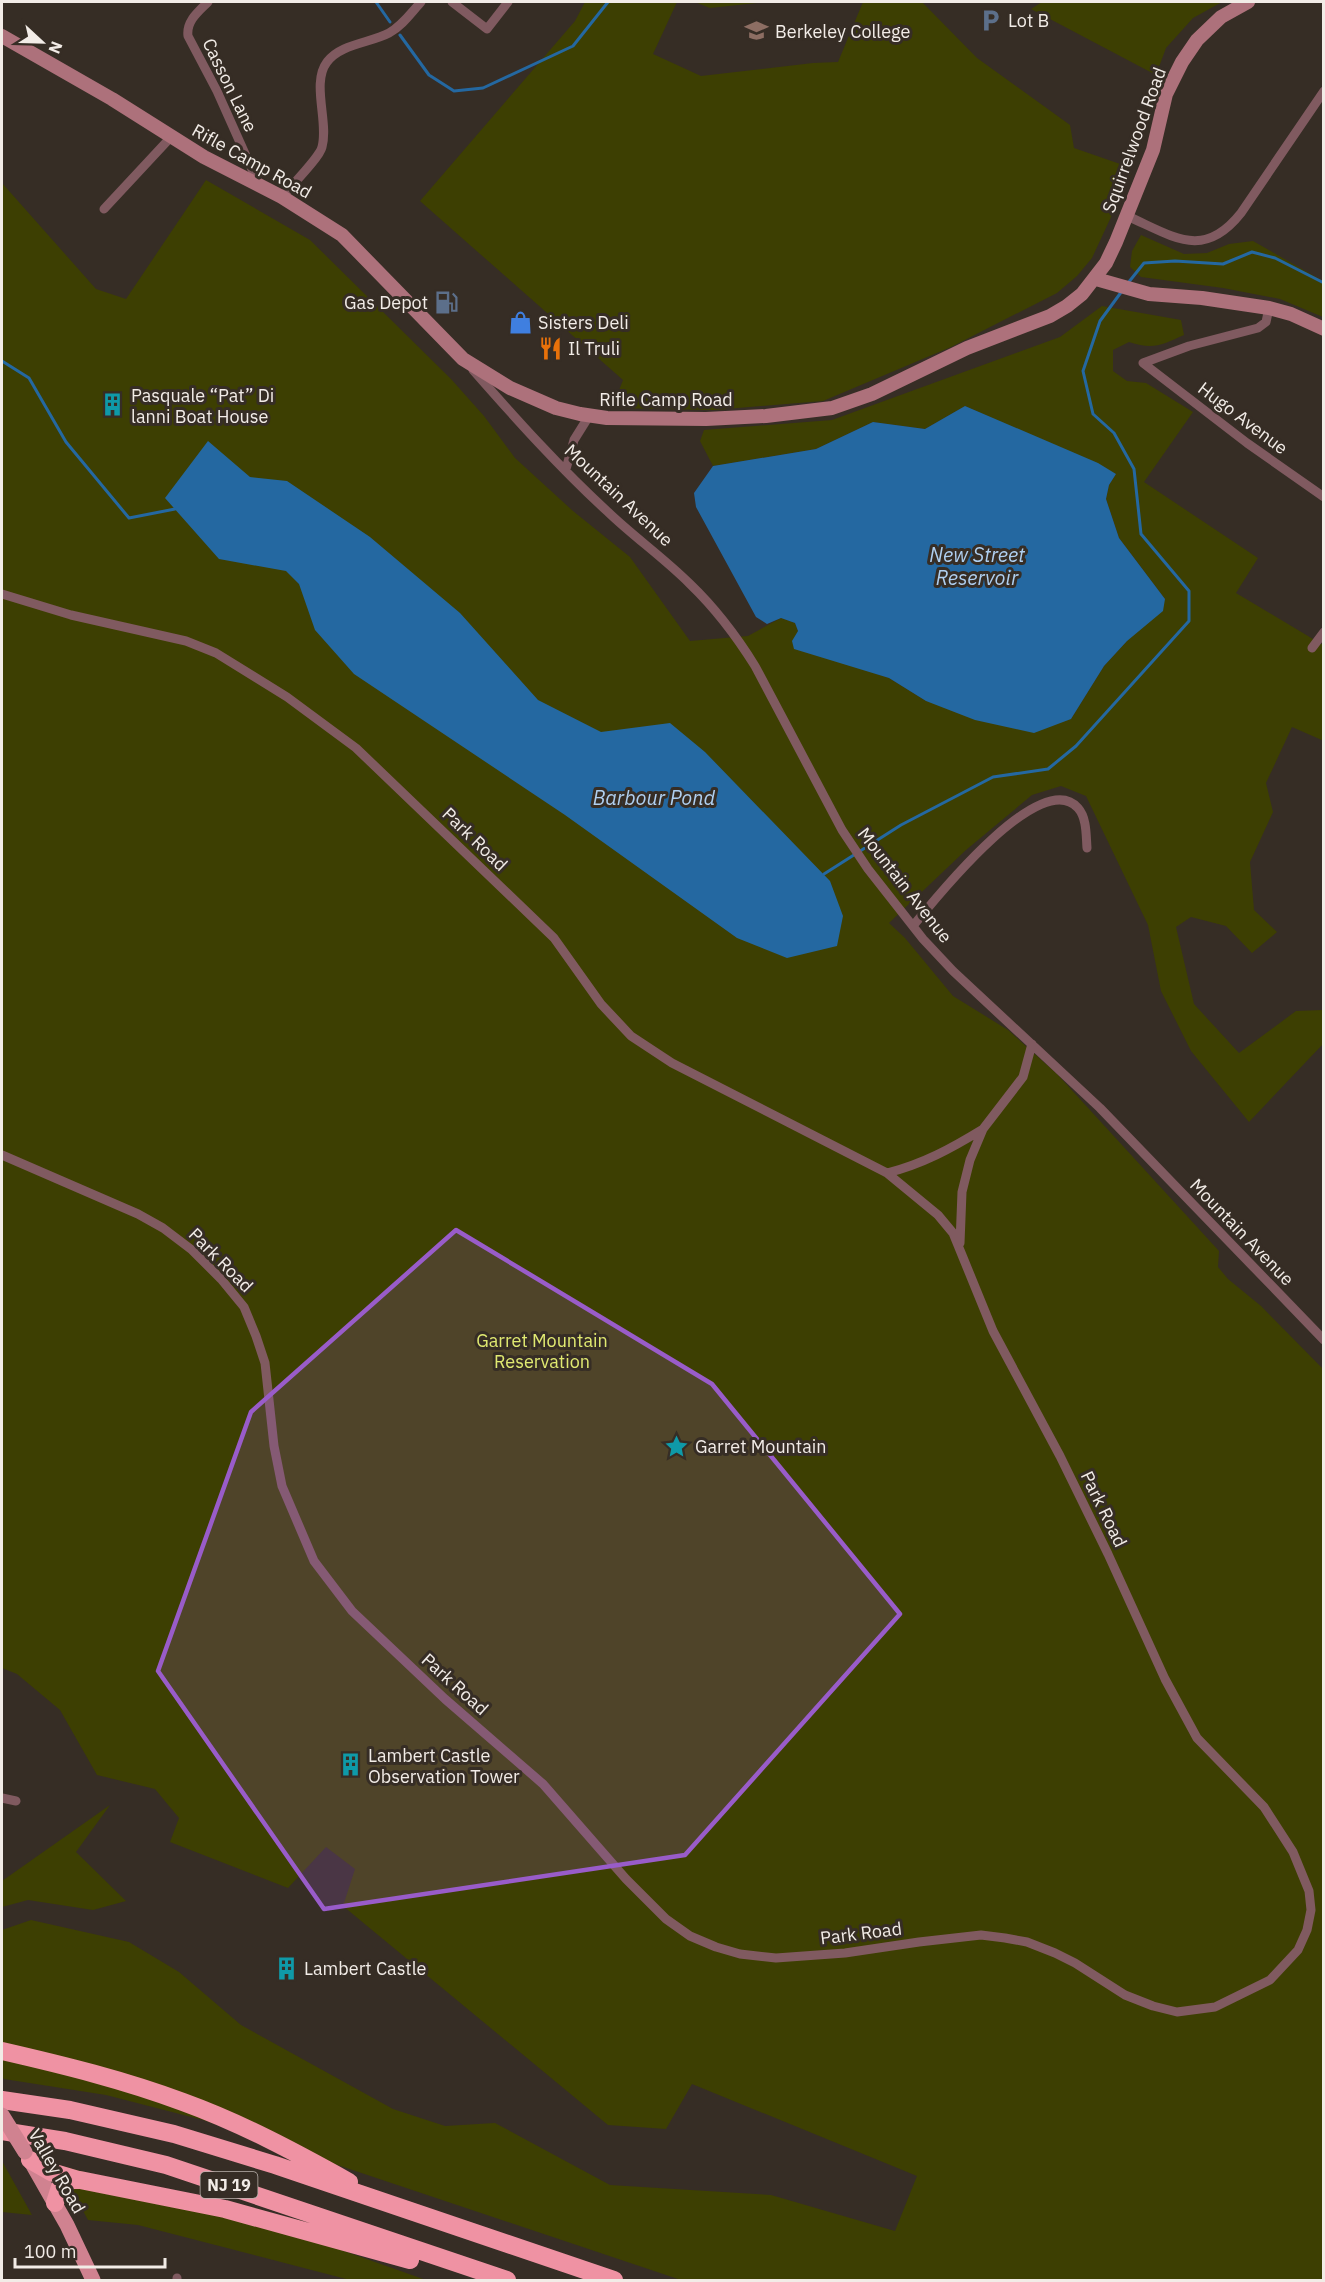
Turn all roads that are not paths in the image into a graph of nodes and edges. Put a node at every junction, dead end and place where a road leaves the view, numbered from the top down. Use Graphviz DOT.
graph roads {
  1 [pos="208,2"];
  2 [pos="421,2"];
  3 [pos="452,2"];
  4 [pos="508,2"];
  5 [pos="1248,2"];
  6 [pos="2,36"];
  7 [pos="1323,91"];
  8 [pos="171,137"];
  9 [pos="260,187"];
  10 [pos="282,197"];
  11 [pos="104,209"];
  12 [pos="1127,216"];
  13 [pos="1096,279"];
  14 [pos="1269,308"];
  15 [pos="1323,329"];
  16 [pos="463,359"];
  17 [pos="590,416"];
  18 [pos="566,470"];
  19 [pos="1323,497"];
  20 [pos="2,594"];
  21 [pos="1323,632"];
  22 [pos="1312,648"];
  23 [pos="1087,848"];
  24 [pos="913,926"];
  25 [pos="1032,1044"];
  26 [pos="983,1129"];
  27 [pos="2,1155"];
  28 [pos="887,1173"];
  29 [pos="960,1251"];
  30 [pos="1323,1340"];
  31 [pos="2,1798"];
  32 [pos="16,1801"];
  33 [pos="2,2051"];
  34 [pos="2,2100"];
  35 [pos="2,2115"];
  36 [pos="2,2131"];
  37 [pos="27,2156"];
  38 [pos="80,2180"];
  39 [pos="55,2203"];
  40 [pos="391,2205"];
  41 [pos="451,2261"];
  42 [pos="93,2280"];
  43 [pos="507,2280"];
  44 [pos="614,2280"];
  1 -- 9 [label="street, Casson Lane"];
  2 -- 10 [label="street"];
  3 -- 4 [label="street"];
  5 -- 12 [label="street, Squirrelwood Road"];
  6 -- 8 [label="street, Rifle Camp Road"];
  7 -- 12 [label="street"];
  8 -- 9 [label="street, Rifle Camp Road"];
  8 -- 11 [label="street"];
  9 -- 10 [label="street, Rifle Camp Road"];
  10 -- 16 [label="street, Rifle Camp Road"];
  12 -- 13 [label="street, Squirrelwood Road"];
  13 -- 14 [label="street"];
  13 -- 17 [label="street, Rifle Camp Road"];
  14 -- 15 [label="street"];
  14 -- 19 [label="street, Hugo Avenue"];
  16 -- 17 [label="street, Rifle Camp Road"];
  16 -- 18 [label="street, Mountain Avenue"];
  17 -- 18 [label="street"];
  18 -- 24 [label="street, Mountain Avenue"];
  20 -- 28 [label="street, Park Road"];
  21 -- 22 [label="street"];
  23 -- 24 [label="street"];
  24 -- 25 [label="street, Mountain Avenue"];
  25 -- 26 [label="street, Park Road"];
  25 -- 30 [label="street, Mountain Avenue"];
  26 -- 28 [label="street, Park Road"];
  26 -- 29 [label="street, Park Road"];
  27 -- 29 [label="street, Park Road"];
  28 -- 29 [label="street, Park Road"];
  31 -- 32 [label="street"];
  33 -- 40 [label="highway"];
  34 -- 40 [label="highway, NJ 19"];
  35 -- 37 [label="main road, Valley Road, bridge"];
  36 -- 41 [label="highway, NJ 19"];
  37 -- 38 [label="highway"];
  37 -- 39 [label="main road, Valley Road"];
  38 -- 39 [label="highway"];
  38 -- 41 [label="highway"];
  39 -- 42 [label="main road, Valley Road"];
  40 -- 44 [label="highway, NJ 19"];
  41 -- 43 [label="highway, NJ 19"];
}
